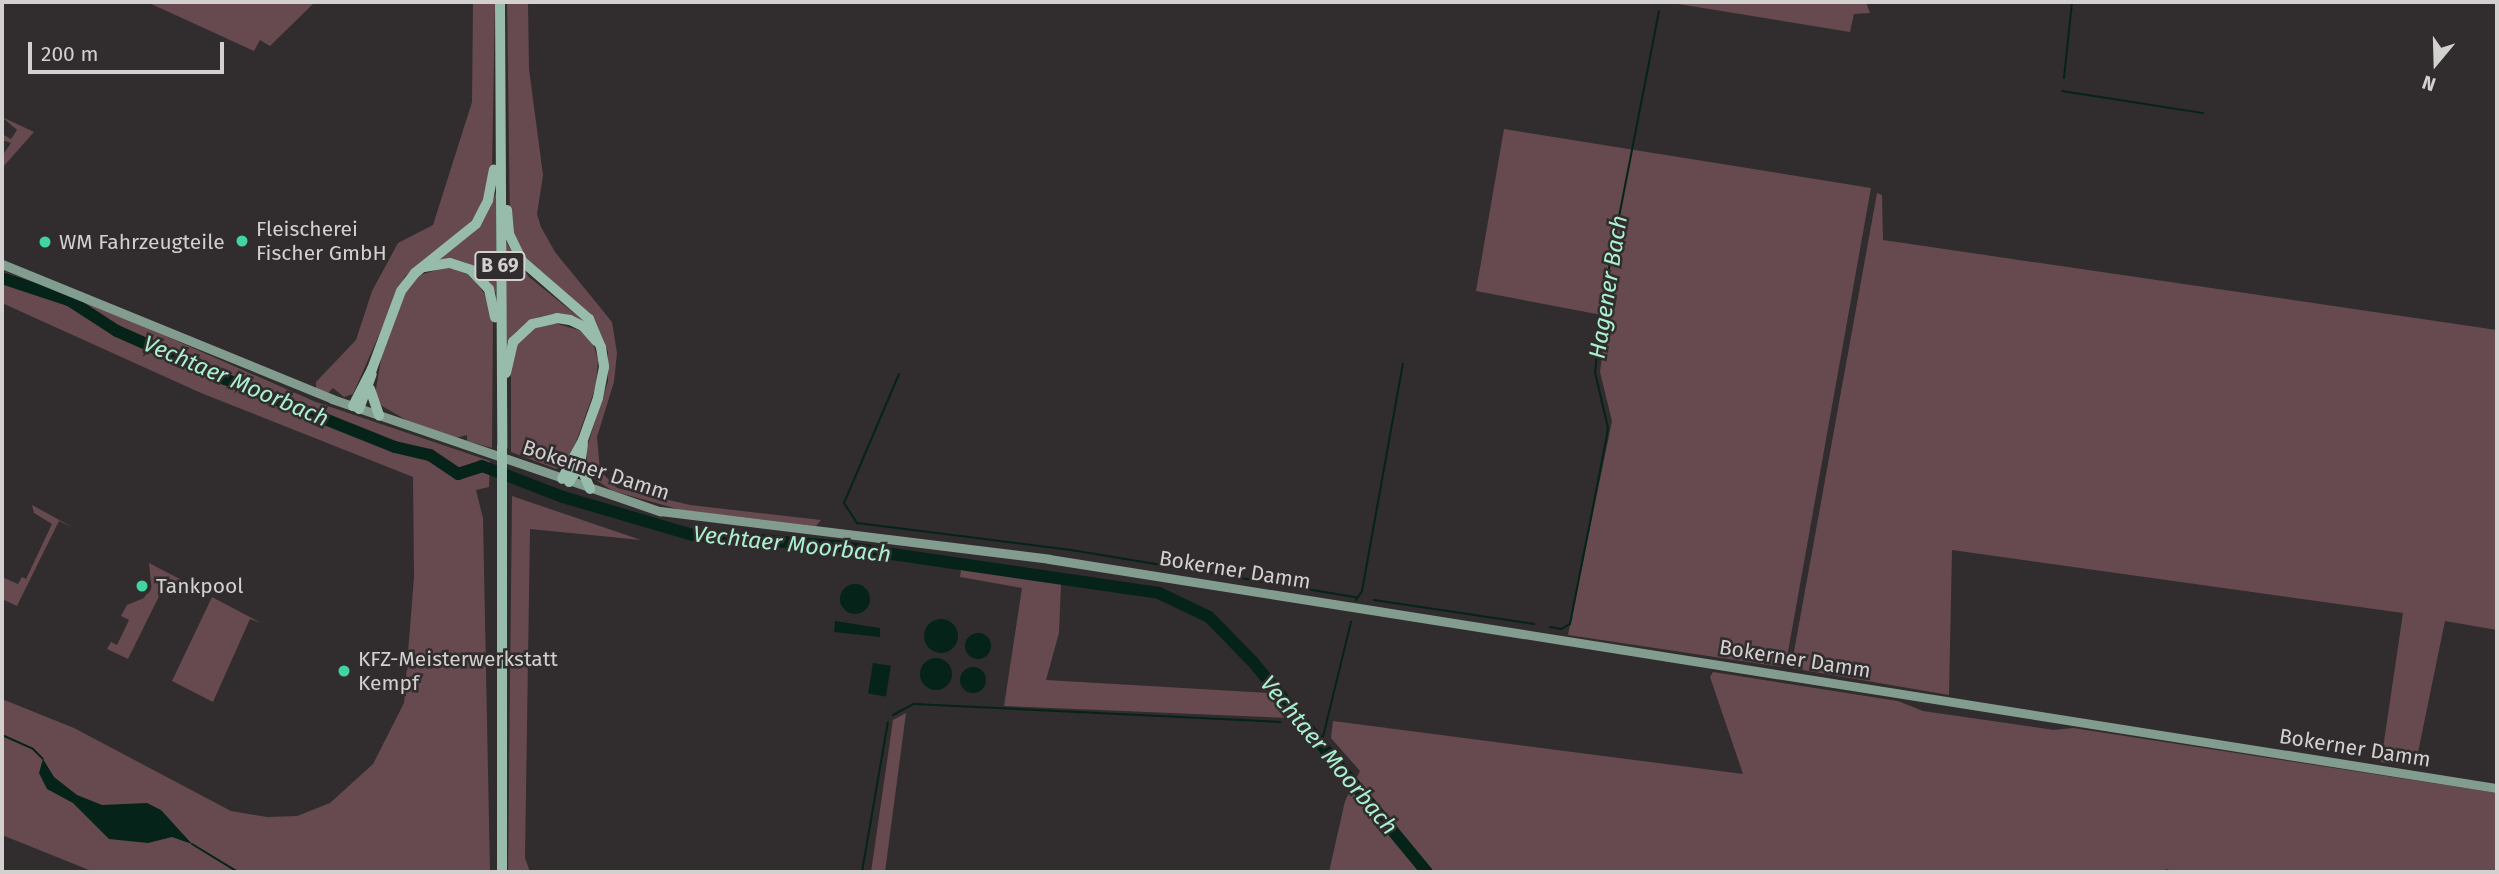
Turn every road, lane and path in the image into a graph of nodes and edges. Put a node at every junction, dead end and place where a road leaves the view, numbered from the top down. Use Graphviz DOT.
graph roads {
  1 [pos="500,2"];
  2 [pos="500,132"];
  3 [pos="500,162"];
  4 [pos="2,264"];
  5 [pos="420,268"];
  6 [pos="601,347"];
  7 [pos="373,369"];
  8 [pos="501,370"];
  9 [pos="370,389"];
  10 [pos="356,407"];
  11 [pos="501,414"];
  12 [pos="379,415"];
  13 [pos="583,440"];
  14 [pos="580,465"];
  15 [pos="566,481"];
  16 [pos="590,489"];
  17 [pos="2497,788"];
  18 [pos="502,872"];
  1 -- 2 [label="main road, B 69"];
  2 -- 3 [label="main road, B 69"];
  2 -- 5 [label="main road"];
  3 -- 6 [label="main road"];
  3 -- 8 [label="main road, B 69"];
  4 -- 10 [label="main road, Bokerner Damm"];
  5 -- 7 [label="main road"];
  5 -- 8 [label="main road"];
  6 -- 11 [label="main road"];
  6 -- 13 [label="main road"];
  7 -- 9 [label="main road"];
  7 -- 10 [label="main road"];
  8 -- 11 [label="main road, B 69"];
  9 -- 10 [label="main road"];
  9 -- 12 [label="main road"];
  10 -- 12 [label="main road, Bokerner Damm"];
  11 -- 18 [label="main road, B 69, bridge"];
  12 -- 15 [label="main road, Bokerner Damm"];
  13 -- 14 [label="main road"];
  13 -- 15 [label="main road"];
  14 -- 15 [label="main road"];
  14 -- 16 [label="main road"];
  15 -- 16 [label="main road, Bokerner Damm"];
  16 -- 17 [label="main road, Bokerner Damm"];
}
